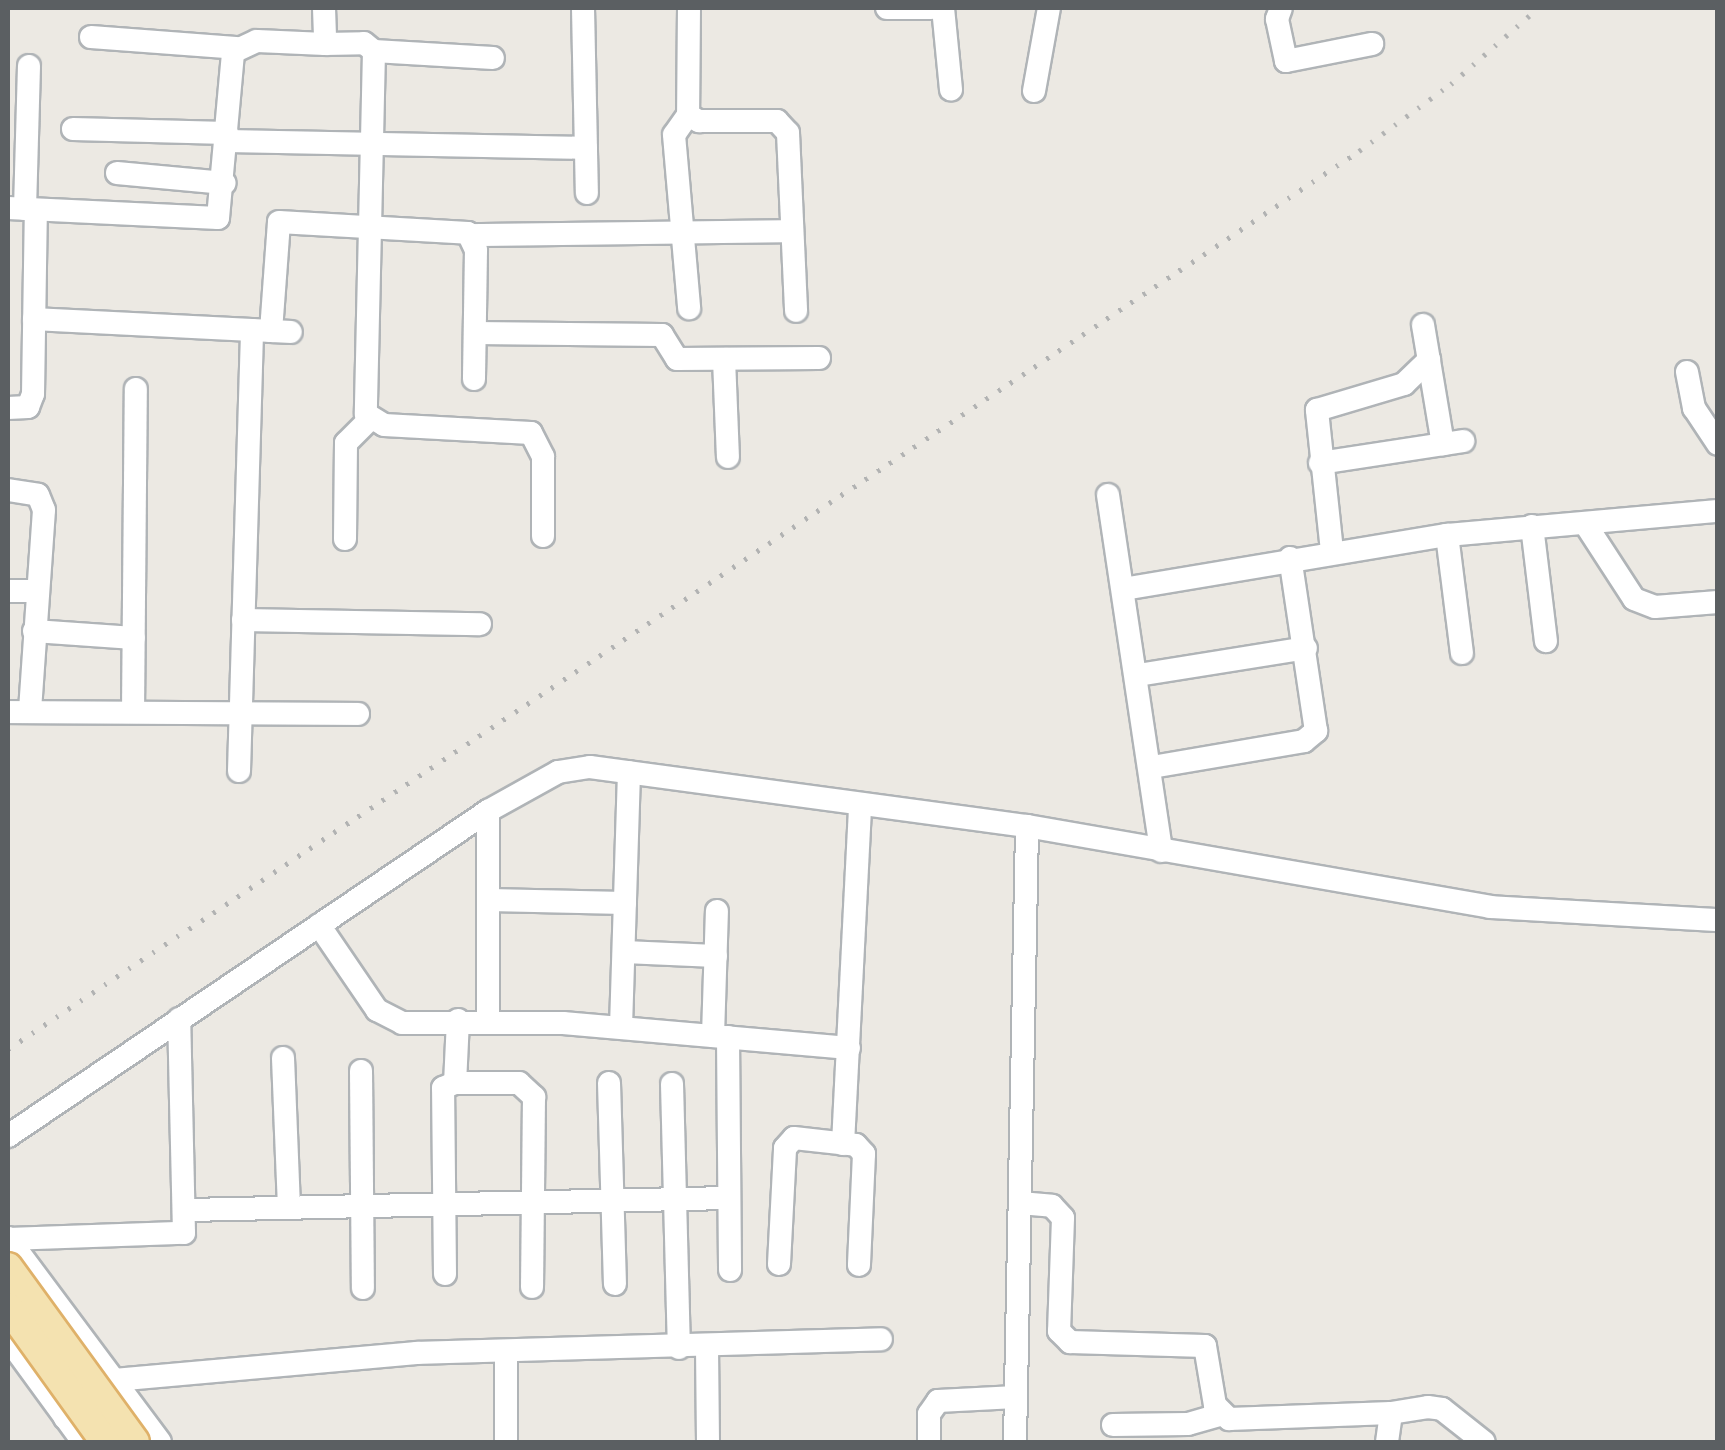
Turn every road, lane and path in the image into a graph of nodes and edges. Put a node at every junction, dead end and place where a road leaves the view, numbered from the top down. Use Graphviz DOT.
graph roads {
  1 [pos="324,8"];
  2 [pos="583,8"];
  3 [pos="689,8"];
  4 [pos="886,8"];
  5 [pos="931,8"];
  6 [pos="944,8"];
  7 [pos="1049,8"];
  8 [pos="1281,8"];
  9 [pos="91,36"];
  10 [pos="325,44"];
  11 [pos="1372,44"];
  12 [pos="236,48"];
  13 [pos="374,52"];
  14 [pos="493,58"];
  15 [pos="30,66"];
  16 [pos="951,90"];
  17 [pos="1034,91"];
  18 [pos="688,115"];
  19 [pos="74,129"];
  20 [pos="227,137"];
  21 [pos="372,147"];
  22 [pos="586,148"];
  23 [pos="117,174"];
  24 [pos="225,183"];
  25 [pos="587,193"];
  26 [pos="23,209"];
  27 [pos="371,226"];
  28 [pos="792,231"];
  29 [pos="684,232"];
  30 [pos="472,235"];
  31 [pos="689,308"];
  32 [pos="796,311"];
  33 [pos="34,320"];
  34 [pos="1423,325"];
  35 [pos="271,331"];
  36 [pos="474,333"];
  37 [pos="819,358"];
  38 [pos="724,359"];
  39 [pos="1429,360"];
  40 [pos="1687,372"];
  41 [pos="474,379"];
  42 [pos="136,390"];
  43 [pos="8,408"];
  44 [pos="371,418"];
  45 [pos="1718,444"];
  46 [pos="728,457"];
  47 [pos="1320,464"];
  48 [pos="8,490"];
  49 [pos="1108,495"];
  50 [pos="1718,511"];
  51 [pos="1586,525"];
  52 [pos="1532,526"];
  53 [pos="1446,535"];
  54 [pos="543,536"];
  55 [pos="344,538"];
  56 [pos="1332,551"];
  57 [pos="1290,558"];
  58 [pos="1123,589"];
  59 [pos="8,591"];
  60 [pos="37,592"];
  61 [pos="1718,602"];
  62 [pos="242,620"];
  63 [pos="480,624"];
  64 [pos="34,631"];
  65 [pos="134,638"];
  66 [pos="1546,641"];
  67 [pos="1306,648"];
  68 [pos="1462,652"];
  69 [pos="1138,676"];
  70 [pos="19,712"];
  71 [pos="133,712"];
  72 [pos="240,712"];
  73 [pos="358,714"];
  74 [pos="1152,768"];
  75 [pos="239,771"];
  76 [pos="630,772"];
  77 [pos="860,805"];
  78 [pos="488,811"];
  79 [pos="1027,826"];
  80 [pos="1161,851"];
  81 [pos="488,900"];
  82 [pos="625,903"];
  83 [pos="717,911"];
  84 [pos="1718,920"];
  85 [pos="318,926"];
  86 [pos="624,952"];
  87 [pos="716,956"];
  88 [pos="179,1019"];
  89 [pos="488,1019"];
  90 [pos="458,1020"];
  91 [pos="621,1027"];
  92 [pos="720,1037"];
  93 [pos="849,1048"];
  94 [pos="283,1058"];
  95 [pos="361,1071"];
  96 [pos="455,1083"];
  97 [pos="609,1083"];
  98 [pos="672,1084"];
  99 [pos="8,1136"];
  100 [pos="844,1144"];
  101 [pos="676,1198"];
  102 [pos="730,1198"];
  103 [pos="612,1200"];
  104 [pos="534,1201"];
  105 [pos="447,1203"];
  106 [pos="1020,1203"];
  107 [pos="361,1204"];
  108 [pos="289,1207"];
  109 [pos="188,1210"];
  110 [pos="8,1239"];
  111 [pos="779,1264"];
  112 [pos="858,1264"];
  113 [pos="8,1267"];
  114 [pos="730,1270"];
  115 [pos="444,1274"];
  116 [pos="615,1284"];
  117 [pos="532,1287"];
  118 [pos="363,1288"];
  119 [pos="8,1307"];
  120 [pos="880,1339"];
  121 [pos="8,1340"];
  122 [pos="707,1347"];
  123 [pos="678,1348"];
  124 [pos="506,1351"];
  125 [pos="114,1380"];
  126 [pos="1016,1397"];
  127 [pos="1390,1413"];
  128 [pos="1220,1415"];
  129 [pos="65,1418"];
  130 [pos="1113,1425"];
  131 [pos="83,1442"];
  132 [pos="105,1442"];
  133 [pos="134,1442"];
  134 [pos="160,1442"];
  135 [pos="506,1442"];
  136 [pos="708,1442"];
  137 [pos="929,1442"];
  138 [pos="1015,1442"];
  139 [pos="1387,1442"];
  140 [pos="1484,1442"];
  1 -- 10 [label="street"];
  2 -- 22 [label="street"];
  3 -- 18 [label="street"];
  4 -- 5 [label="street"];
  6 -- 16 [label="street"];
  7 -- 17 [label="street"];
  8 -- 11 [label="street"];
  9 -- 12 [label="street"];
  10 -- 12 [label="street"];
  10 -- 13 [label="street"];
  12 -- 20 [label="street"];
  13 -- 14 [label="street"];
  13 -- 21 [label="street"];
  15 -- 26 [label="street"];
  18 -- 28 [label="street"];
  18 -- 29 [label="street"];
  19 -- 20 [label="street"];
  20 -- 21 [label="street"];
  20 -- 24 [label="street"];
  21 -- 22 [label="street"];
  21 -- 27 [label="street"];
  22 -- 25 [label="street"];
  23 -- 24 [label="street"];
  24 -- 26 [label="street"];
  26 -- 33 [label="street"];
  27 -- 30 [label="street"];
  27 -- 35 [label="street"];
  27 -- 44 [label="street"];
  28 -- 29 [label="street"];
  28 -- 32 [label="street"];
  29 -- 30 [label="street"];
  29 -- 31 [label="street"];
  30 -- 36 [label="street"];
  33 -- 35 [label="street"];
  33 -- 43 [label="street"];
  34 -- 39 [label="street"];
  35 -- 62 [label="street"];
  36 -- 38 [label="street"];
  36 -- 41 [label="street"];
  37 -- 38 [label="street"];
  38 -- 46 [label="street"];
  39 -- 47 [label="street"];
  39 -- 47 [label="street"];
  40 -- 45 [label="street"];
  42 -- 65 [label="street"];
  44 -- 54 [label="street"];
  44 -- 55 [label="street"];
  47 -- 56 [label="street"];
  48 -- 60 [label="street"];
  49 -- 58 [label="street"];
  50 -- 51 [label="street"];
  51 -- 52 [label="street"];
  51 -- 61 [label="street"];
  52 -- 53 [label="street"];
  52 -- 66 [label="street"];
  53 -- 56 [label="street"];
  53 -- 68 [label="street"];
  56 -- 57 [label="street"];
  57 -- 58 [label="street"];
  57 -- 67 [label="street"];
  58 -- 69 [label="street"];
  59 -- 60 [label="street"];
  60 -- 64 [label="street"];
  62 -- 63 [label="street"];
  62 -- 72 [label="street"];
  64 -- 65 [label="street"];
  64 -- 70 [label="street"];
  65 -- 71 [label="street"];
  67 -- 69 [label="street"];
  67 -- 74 [label="street"];
  69 -- 74 [label="street"];
  70 -- 71 [label="street"];
  71 -- 72 [label="street"];
  72 -- 73 [label="street"];
  72 -- 75 [label="street"];
  74 -- 80 [label="street"];
  76 -- 77 [label="street"];
  76 -- 78 [label="street"];
  76 -- 82 [label="street"];
  77 -- 79 [label="street"];
  77 -- 93 [label="street"];
  78 -- 81 [label="street"];
  78 -- 85 [label="street"];
  79 -- 80 [label="street"];
  79 -- 106 [label="street"];
  80 -- 84 [label="street"];
  81 -- 82 [label="street"];
  81 -- 89 [label="street"];
  82 -- 86 [label="street"];
  83 -- 87 [label="street"];
  85 -- 88 [label="street"];
  85 -- 90 [label="street"];
  86 -- 87 [label="street"];
  86 -- 91 [label="street"];
  87 -- 92 [label="street"];
  88 -- 99 [label="street"];
  88 -- 109 [label="street"];
  89 -- 90 [label="street"];
  89 -- 91 [label="street"];
  90 -- 96 [label="street"];
  91 -- 92 [label="street"];
  92 -- 93 [label="street"];
  92 -- 102 [label="street"];
  93 -- 100 [label="street"];
  94 -- 108 [label="street"];
  95 -- 107 [label="street"];
  96 -- 104 [label="street"];
  96 -- 105 [label="street"];
  97 -- 103 [label="street"];
  98 -- 101 [label="street"];
  100 -- 111 [label="street"];
  100 -- 112 [label="street"];
  101 -- 102 [label="street"];
  101 -- 103 [label="street"];
  101 -- 123 [label="street"];
  102 -- 114 [label="street"];
  103 -- 104 [label="street"];
  103 -- 116 [label="street"];
  104 -- 105 [label="street"];
  104 -- 117 [label="street"];
  105 -- 107 [label="street"];
  105 -- 115 [label="street"];
  106 -- 126 [label="street"];
  106 -- 128 [label="street"];
  107 -- 108 [label="street"];
  107 -- 118 [label="street"];
  108 -- 109 [label="street"];
  109 -- 110 [label="street"];
  110 -- 125 [label="street"];
  113 -- 133 [label="main road, bridge"];
  119 -- 132 [label="main road, bridge"];
  120 -- 122 [label="street"];
  121 -- 129 [label="street"];
  122 -- 123 [label="street"];
  122 -- 136 [label="street"];
  123 -- 124 [label="street"];
  124 -- 125 [label="street"];
  124 -- 135 [label="street"];
  125 -- 129 [label="street"];
  125 -- 134 [label="street"];
  126 -- 137 [label="street"];
  126 -- 138 [label="street"];
  127 -- 128 [label="street"];
  127 -- 139 [label="street"];
  127 -- 140 [label="street"];
  128 -- 130 [label="street"];
  129 -- 131 [label="street"];
}
